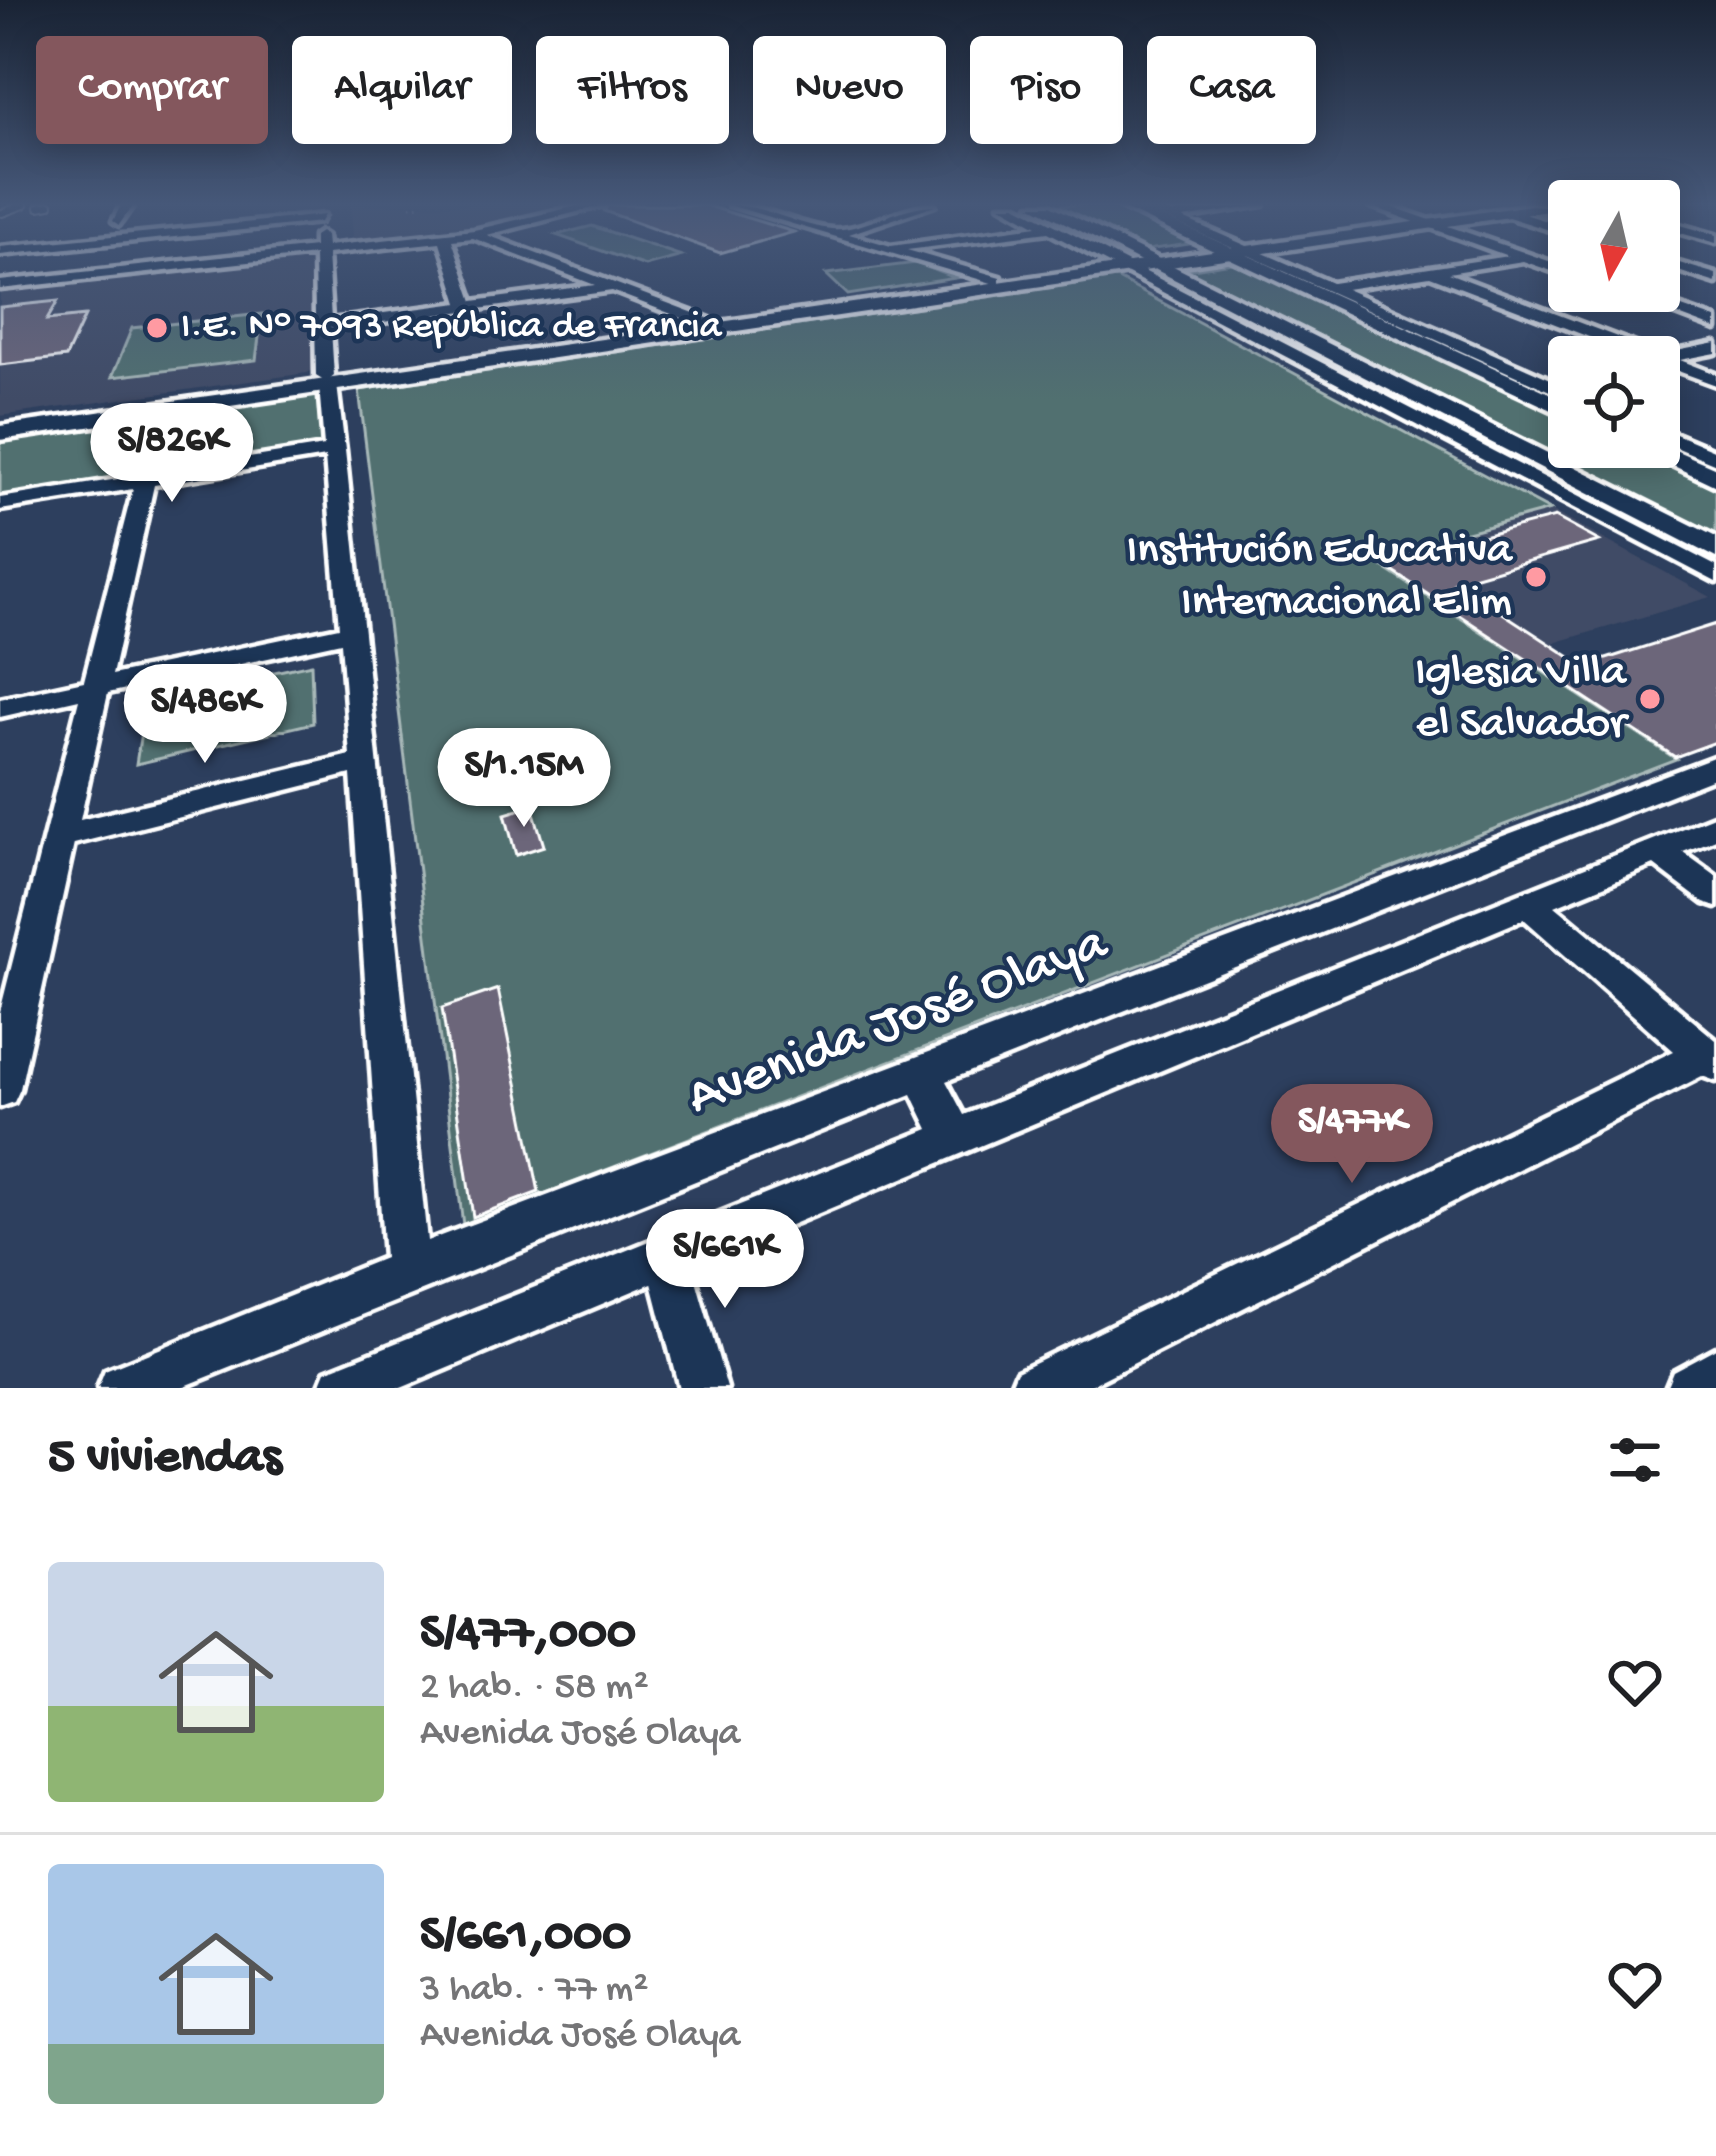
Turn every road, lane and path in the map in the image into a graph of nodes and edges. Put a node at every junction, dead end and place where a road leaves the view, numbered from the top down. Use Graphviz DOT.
graph roads {
  1 [pos="20,270"];
  2 [pos="141,270"];
  3 [pos="321,270"];
  4 [pos="455,270"];
  5 [pos="569,270"];
  6 [pos="959,270"];
  7 [pos="1085,270"];
  8 [pos="1096,270"];
  9 [pos="1147,270"];
  10 [pos="1148,270"];
  11 [pos="1271,270"];
  12 [pos="1282,270"];
  13 [pos="1446,270"];
  14 [pos="1687,270"];
  15 [pos="1432,272"];
  16 [pos="1716,279"];
  17 [pos="995,280"];
  18 [pos="34,281"];
  19 [pos="0,285"];
  20 [pos="612,286"];
  21 [pos="1680,286"];
  22 [pos="1331,288"];
  23 [pos="467,306"];
  24 [pos="1680,311"];
  25 [pos="705,322"];
  26 [pos="1716,324"];
  27 [pos="322,326"];
  28 [pos="1601,336"];
  29 [pos="1716,348"];
  30 [pos="1680,354"];
  31 [pos="1680,366"];
  32 [pos="1716,380"];
  33 [pos="327,381"];
  34 [pos="1548,381"];
  35 [pos="1544,382"];
  36 [pos="1548,384"];
  37 [pos="1548,401"];
  38 [pos="143,412"];
  39 [pos="0,424"];
  40 [pos="0,434"];
  41 [pos="1680,442"];
  42 [pos="335,450"];
  43 [pos="1716,458"];
  44 [pos="1680,462"];
  45 [pos="1716,478"];
  46 [pos="136,482"];
  47 [pos="0,504"];
  48 [pos="1716,549"];
  49 [pos="1716,575"];
  50 [pos="352,632"];
  51 [pos="96,687"];
  52 [pos="0,708"];
  53 [pos="365,761"];
  54 [pos="1716,766"];
  55 [pos="1716,826"];
  56 [pos="60,836"];
  57 [pos="1657,850"];
  58 [pos="1716,893"];
  59 [pos="1529,902"];
  60 [pos="1711,1059"];
  61 [pos="921,1073"];
  62 [pos="0,1089"];
  63 [pos="954,1138"];
  64 [pos="667,1256"];
  65 [pos="407,1271"];
  66 [pos="1716,1372"];
  67 [pos="403,1376"];
  68 [pos="122,1388"];
  69 [pos="343,1388"];
  70 [pos="703,1388"];
  71 [pos="1034,1388"];
  72 [pos="1690,1388"];
  1 -- 18 [label="street"];
  2 -- 18 [label="street"];
  3 -- 27 [label="street"];
  4 -- 23 [label="street"];
  5 -- 20 [label="street"];
  6 -- 17 [label="street"];
  7 -- 17 [label="street"];
  8 -- 33 [label="street"];
  9 -- 49 [label="street"];
  10 -- 48 [label="main road"];
  11 -- 37 [label="main road"];
  12 -- 22 [label="street"];
  13 -- 15 [label="street"];
  14 -- 16 [label="street"];
  15 -- 22 [label="street"];
  15 -- 28 [label="street"];
  16 -- 21 [label="street"];
  17 -- 25 [label="street"];
  18 -- 19 [label="street"];
  20 -- 23 [label="street"];
  20 -- 25 [label="street"];
  22 -- 35 [label="street"];
  23 -- 27 [label="street"];
  24 -- 26 [label="street"];
  25 -- 33 [label="street"];
  27 -- 33 [label="street"];
  29 -- 30 [label="street"];
  31 -- 32 [label="street"];
  33 -- 38 [label="street"];
  33 -- 39 [label="street"];
  33 -- 42 [label="street"];
  34 -- 35 [label="street"];
  35 -- 36 [label="street"];
  38 -- 40 [label="street"];
  38 -- 46 [label="path"];
  41 -- 43 [label="street"];
  42 -- 46 [label="street"];
  42 -- 50 [label="street"];
  44 -- 45 [label="main road"];
  46 -- 47 [label="street"];
  46 -- 51 [label="street"];
  50 -- 51 [label="street"];
  50 -- 53 [label="street"];
  51 -- 52 [label="street"];
  51 -- 56 [label="street"];
  53 -- 56 [label="street"];
  53 -- 65 [label="street"];
  54 -- 61 [label="street, Avenida José Olaya"];
  55 -- 57 [label="street"];
  56 -- 62 [label="street"];
  57 -- 58 [label="street"];
  57 -- 59 [label="street"];
  59 -- 60 [label="street"];
  59 -- 63 [label="street"];
  60 -- 71 [label="street"];
  61 -- 63 [label="street"];
  61 -- 65 [label="street, Avenida José Olaya"];
  63 -- 64 [label="street"];
  64 -- 67 [label="street"];
  64 -- 70 [label="street"];
  65 -- 68 [label="street, Avenida José Olaya"];
  66 -- 72 [label="street"];
  67 -- 69 [label="street"];
}
